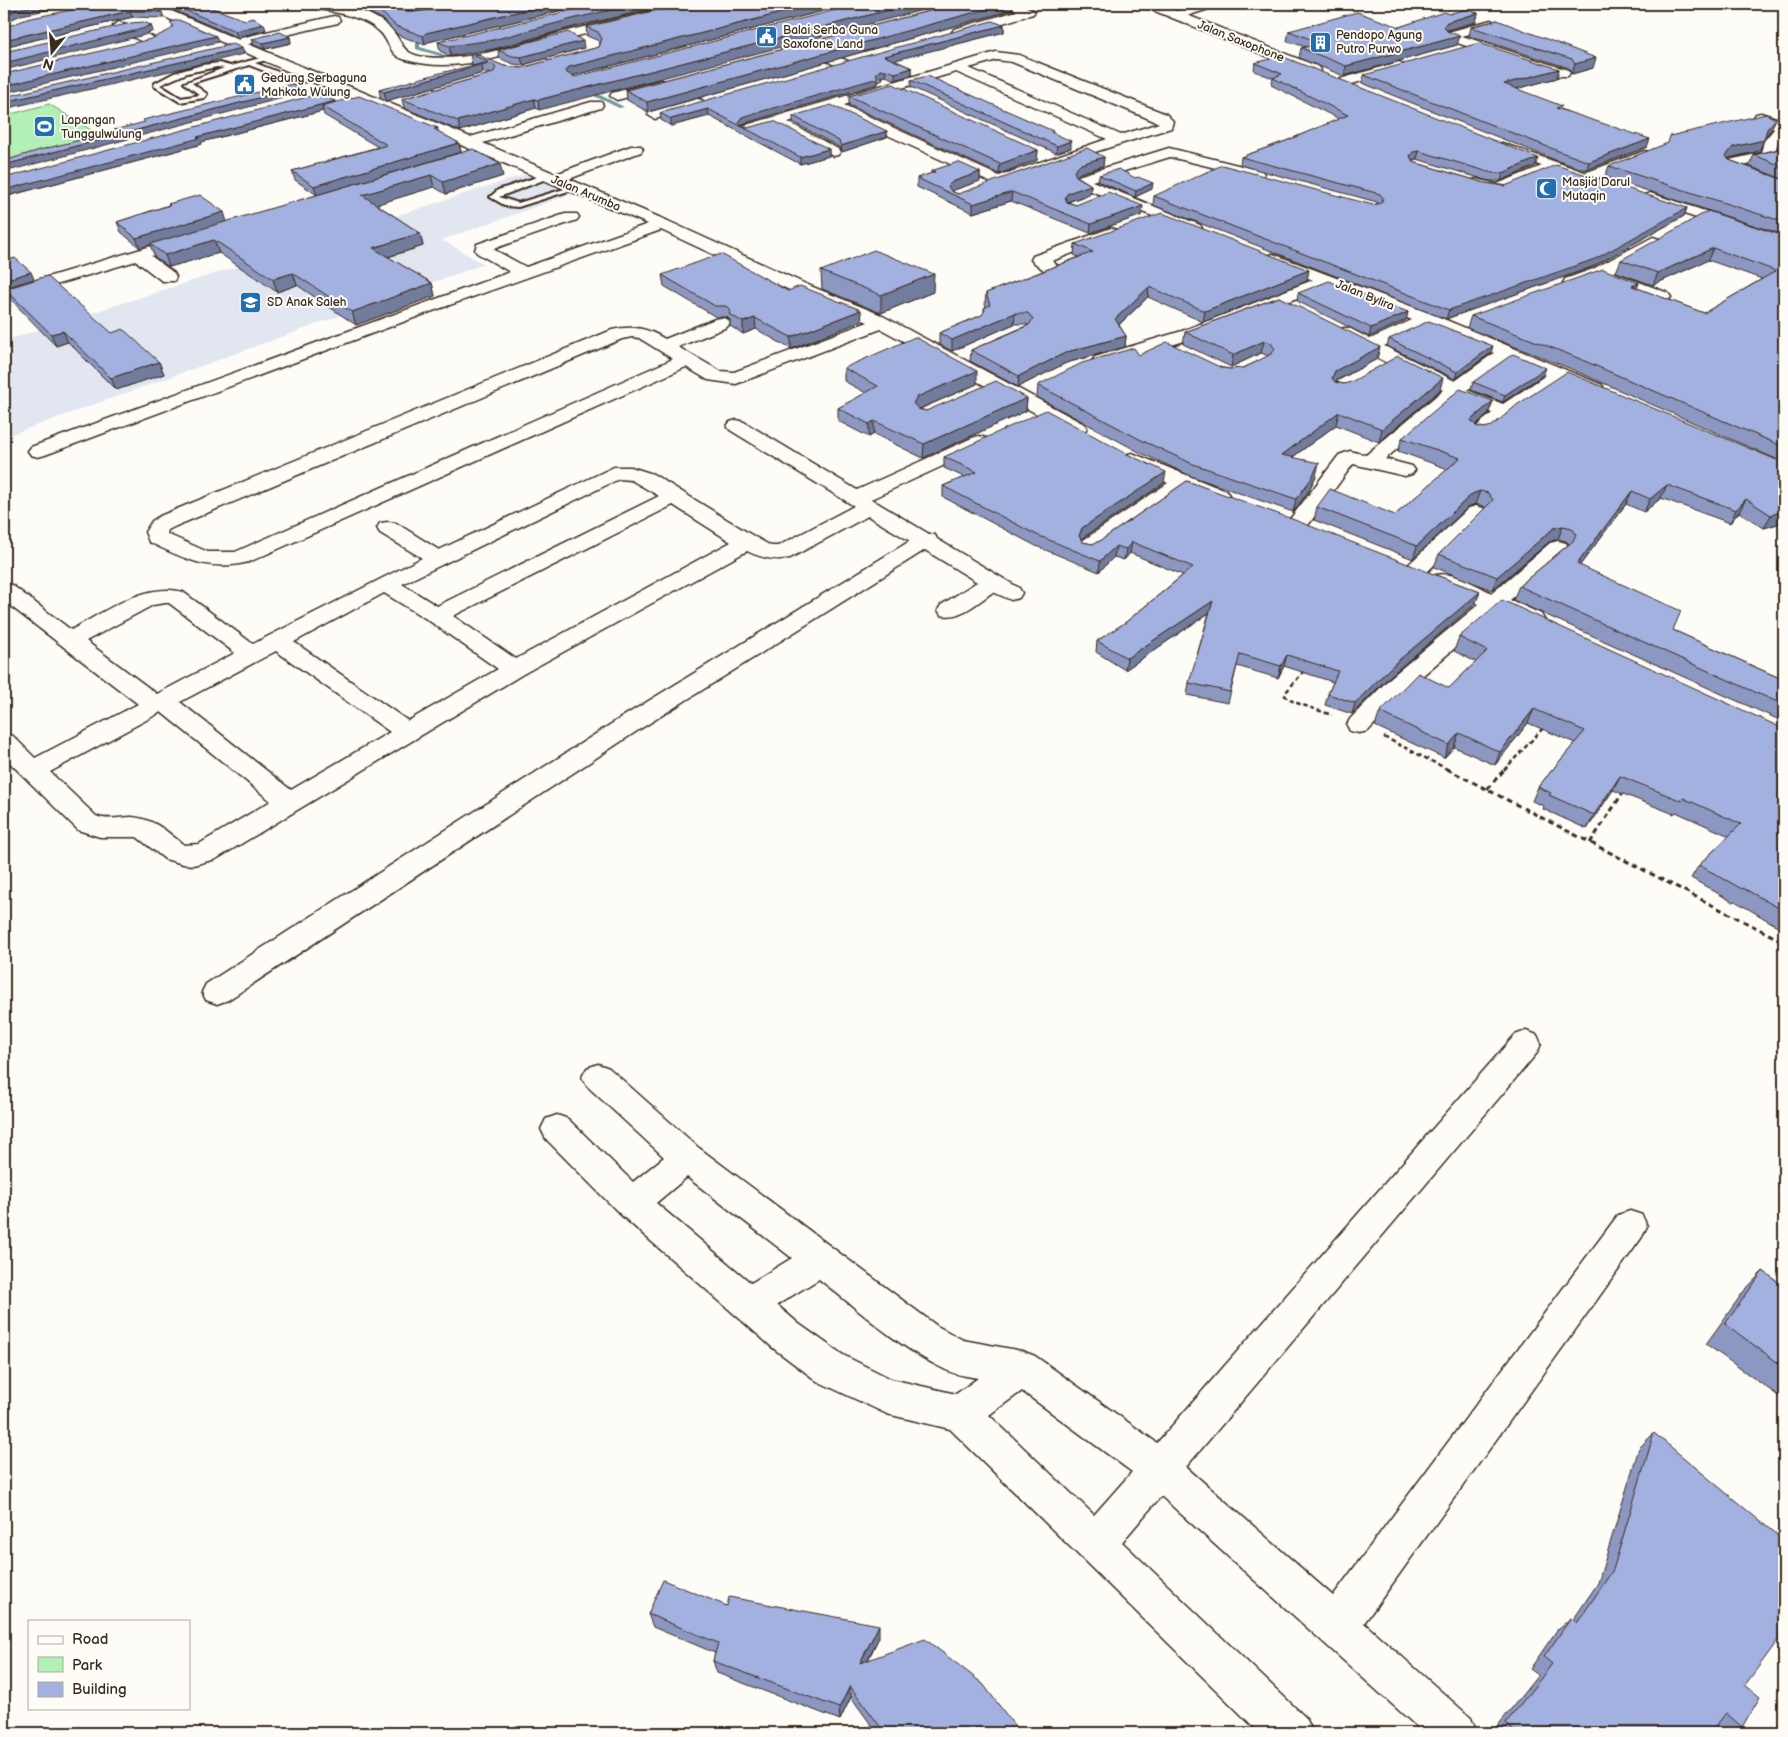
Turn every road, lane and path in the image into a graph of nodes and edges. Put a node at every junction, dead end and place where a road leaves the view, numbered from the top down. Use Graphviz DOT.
graph roads {
  1 [pos="146,4"];
  2 [pos="316,4"];
  3 [pos="389,4"];
  4 [pos="476,4"];
  5 [pos="696,4"];
  6 [pos="1011,4"];
  7 [pos="1149,4"];
  8 [pos="1211,4"];
  9 [pos="1177,15"];
  10 [pos="182,20"];
  11 [pos="334,20"];
  12 [pos="140,22"];
  13 [pos="1491,24"];
  14 [pos="570,34"];
  15 [pos="949,34"];
  16 [pos="149,40"];
  17 [pos="823,41"];
  18 [pos="586,42"];
  19 [pos="234,44"];
  20 [pos="130,45"];
  21 [pos="1478,45"];
  22 [pos="217,48"];
  23 [pos="1458,50"];
  24 [pos="268,58"];
  25 [pos="475,58"];
  26 [pos="861,59"];
  27 [pos="249,63"];
  28 [pos="1411,63"];
  29 [pos="844,64"];
  30 [pos="503,66"];
  31 [pos="956,67"];
  32 [pos="230,68"];
  33 [pos="825,69"];
  34 [pos="1563,73"];
  35 [pos="316,79"];
  36 [pos="671,81"];
  37 [pos="1345,82"];
  38 [pos="187,85"];
  39 [pos="893,86"];
  40 [pos="340,89"];
  41 [pos="163,90"];
  42 [pos="603,90"];
  43 [pos="1362,90"];
  44 [pos="911,94"];
  45 [pos="322,95"];
  46 [pos="617,96"];
  47 [pos="711,99"];
  48 [pos="410,100"];
  49 [pos="631,102"];
  50 [pos="596,105"];
  51 [pos="833,105"];
  52 [pos="386,107"];
  53 [pos="655,115"];
  54 [pos="1761,117"];
  55 [pos="777,122"];
  56 [pos="748,129"];
  57 [pos="1119,139"];
  58 [pos="1487,141"];
  59 [pos="469,142"];
  60 [pos="636,149"];
  61 [pos="1658,149"];
  62 [pos="489,150"];
  63 [pos="833,152"];
  64 [pos="1037,152"];
  65 [pos="465,157"];
  66 [pos="1055,160"];
  67 [pos="1222,165"];
  68 [pos="1552,166"];
  69 [pos="1204,174"];
  70 [pos="1587,177"];
  71 [pos="551,178"];
  72 [pos="1270,178"];
  73 [pos="1460,179"];
  74 [pos="998,182"];
  75 [pos="1606,184"];
  76 [pos="981,187"];
  77 [pos="1784,187"];
  78 [pos="574,188"];
  79 [pos="1634,193"];
  80 [pos="1107,194"];
  81 [pos="1152,197"];
  82 [pos="1090,200"];
  83 [pos="1135,205"];
  84 [pos="1162,215"];
  85 [pos="1702,215"];
  86 [pos="571,216"];
  87 [pos="1144,222"];
  88 [pos="662,224"];
  89 [pos="1686,224"];
  90 [pos="1126,228"];
  91 [pos="1670,233"];
  92 [pos="1208,234"];
  93 [pos="206,235"];
  94 [pos="1784,242"];
  95 [pos="1259,254"];
  96 [pos="139,255"];
  97 [pos="1051,267"];
  98 [pos="525,273"];
  99 [pos="1599,273"];
  100 [pos="168,277"];
  101 [pos="826,279"];
  102 [pos="1329,280"];
  103 [pos="802,289"];
  104 [pos="1555,289"];
  105 [pos="4,295"];
  106 [pos="1662,296"];
  107 [pos="1276,300"];
  108 [pos="1300,311"];
  109 [pos="1474,318"];
  110 [pos="1428,319"];
  111 [pos="721,323"];
  112 [pos="882,323"];
  113 [pos="1332,326"];
  114 [pos="1447,327"];
  115 [pos="938,336"];
  116 [pos="920,343"];
  117 [pos="1163,344"];
  118 [pos="664,346"];
  119 [pos="1369,346"];
  120 [pos="1181,352"];
  121 [pos="1508,352"];
  122 [pos="969,353"];
  123 [pos="686,360"];
  124 [pos="952,360"];
  125 [pos="1088,364"];
  126 [pos="1561,374"];
  127 [pos="996,384"];
  128 [pos="1455,390"];
  129 [pos="978,392"];
  130 [pos="1608,395"];
  131 [pos="1505,411"];
  132 [pos="737,426"];
  133 [pos="1478,433"];
  134 [pos="992,436"];
  135 [pos="38,451"];
  136 [pos="1370,462"];
  137 [pos="1405,470"];
  138 [pos="1183,482"];
  139 [pos="674,497"];
  140 [pos="863,502"];
  141 [pos="1239,502"];
  142 [pos="1476,512"];
  143 [pos="1276,515"];
  144 [pos="388,528"];
  145 [pos="926,540"];
  146 [pos="747,542"];
  147 [pos="1090,546"];
  148 [pos="1558,548"];
  149 [pos="437,558"];
  150 [pos="385,584"];
  151 [pos="4,590"];
  152 [pos="1496,602"];
  153 [pos="949,610"];
  154 [pos="436,615"];
  155 [pos="1549,626"];
  156 [pos="69,640"];
  157 [pos="276,640"];
  158 [pos="250,653"];
  159 [pos="515,669"];
  160 [pos="1304,670"];
  161 [pos="158,703"];
  162 [pos="1359,725"];
  163 [pos="1546,725"];
  164 [pos="407,732"];
  165 [pos="4,742"];
  166 [pos="33,770"];
  167 [pos="1627,787"];
  168 [pos="1487,789"];
  169 [pos="288,802"];
  170 [pos="1590,842"];
  171 [pos="1784,942"];
  172 [pos="218,992"];
  173 [pos="1526,1044"];
  174 [pos="598,1077"];
  175 [pos="557,1129"];
  176 [pos="687,1158"];
  177 [pos="632,1202"];
  178 [pos="1630,1226"];
  179 [pos="820,1259"];
  180 [pos="748,1304"];
  181 [pos="1022,1369"];
  182 [pos="960,1413"];
  183 [pos="1160,1469"];
  184 [pos="1095,1544"];
  185 [pos="1336,1627"];
  186 [pos="1291,1733"];
  187 [pos="1456,1733"];
  1 -- 10 [label="street, Jalan Arumba"];
  2 -- 25 [label="street"];
  3 -- 4 [label="street"];
  5 -- 14 [label="street"];
  6 -- 15 [label="street"];
  7 -- 9 [label="street, Jalan Saxophone"];
  8 -- 9 [label="street"];
  9 -- 37 [label="street, Jalan Saxophone"];
  10 -- 16 [label="street"];
  10 -- 19 [label="street, Jalan Arumba"];
  11 -- 19 [label="street"];
  12 -- 16 [label="street"];
  13 -- 21 [label="street"];
  14 -- 18 [label="street"];
  14 -- 25 [label="street"];
  16 -- 20 [label="street"];
  17 -- 29 [label="street"];
  19 -- 22 [label="street"];
  19 -- 24 [label="street, Jalan Arumba"];
  21 -- 23 [label="street"];
  21 -- 34 [label="street"];
  24 -- 27 [label="lane"];
  24 -- 35 [label="street, Jalan Arumba"];
  25 -- 30 [label="street"];
  26 -- 29 [label="street"];
  27 -- 32 [label="lane"];
  27 -- 35 [label="lane"];
  28 -- 37 [label="street"];
  29 -- 33 [label="street"];
  29 -- 39 [label="street"];
  31 -- 39 [label="street"];
  31 -- 57 [label="street"];
  31 -- 57 [label="street"];
  32 -- 38 [label="lane"];
  32 -- 41 [label="lane"];
  35 -- 40 [label="street, Jalan Arumba"];
  36 -- 46 [label="street"];
  37 -- 43 [label="street, Jalan Saxophone"];
  38 -- 41 [label="lane"];
  38 -- 41 [label="lane"];
  39 -- 44 [label="street"];
  39 -- 51 [label="street"];
  40 -- 45 [label="street"];
  40 -- 52 [label="street, Jalan Arumba"];
  42 -- 46 [label="street"];
  46 -- 49 [label="street"];
  47 -- 53 [label="street"];
  48 -- 52 [label="street"];
  50 -- 59 [label="street"];
  51 -- 55 [label="street"];
  51 -- 74 [label="street"];
  52 -- 59 [label="street, Jalan Arumba"];
  54 -- 77 [label="street"];
  55 -- 56 [label="street"];
  55 -- 63 [label="street"];
  57 -- 66 [label="street"];
  58 -- 68 [label="street"];
  59 -- 62 [label="street, Jalan Arumba"];
  60 -- 71 [label="street"];
  61 -- 70 [label="street"];
  62 -- 65 [label="street"];
  62 -- 71 [label="street, Jalan Arumba"];
  64 -- 66 [label="street"];
  66 -- 74 [label="street"];
  67 -- 69 [label="street"];
  67 -- 72 [label="street"];
  67 -- 80 [label="street"];
  68 -- 70 [label="street"];
  68 -- 73 [label="street"];
  70 -- 75 [label="street"];
  71 -- 78 [label="street, Jalan Arumba"];
  71 -- 78 [label="lane"];
  74 -- 76 [label="street"];
  78 -- 88 [label="street, Jalan Arumba"];
  79 -- 85 [label="street"];
  80 -- 82 [label="street"];
  80 -- 83 [label="street"];
  81 -- 83 [label="street"];
  83 -- 84 [label="street"];
  84 -- 87 [label="street"];
  84 -- 92 [label="street"];
  85 -- 89 [label="street"];
  85 -- 94 [label="street"];
  86 -- 98 [label="street"];
  88 -- 98 [label="street"];
  88 -- 103 [label="street, Jalan Arumba"];
  90 -- 97 [label="street"];
  91 -- 99 [label="street"];
  93 -- 96 [label="street"];
  95 -- 102 [label="street, Jalan Bylira"];
  96 -- 100 [label="street"];
  96 -- 105 [label="street"];
  98 -- 135 [label="street"];
  99 -- 104 [label="street"];
  99 -- 106 [label="street"];
  101 -- 103 [label="street"];
  102 -- 107 [label="street"];
  102 -- 110 [label="street, Jalan Bylira"];
  103 -- 112 [label="street, Jalan Arumba"];
  107 -- 108 [label="street"];
  107 -- 117 [label="street"];
  109 -- 114 [label="street"];
  110 -- 114 [label="street, Jalan Bylira"];
  110 -- 119 [label="street"];
  111 -- 118 [label="street"];
  112 -- 116 [label="street, Jalan Arumba"];
  112 -- 123 [label="street"];
  113 -- 119 [label="street"];
  114 -- 121 [label="street, Jalan Bylira"];
  115 -- 116 [label="street"];
  116 -- 124 [label="street, Jalan Arumba"];
  117 -- 120 [label="street"];
  117 -- 125 [label="street"];
  118 -- 123 [label="street"];
  118 -- 123 [label="street"];
  119 -- 128 [label="street"];
  121 -- 126 [label="street, Jalan Bylira"];
  121 -- 128 [label="street"];
  122 -- 124 [label="street"];
  124 -- 127 [label="street, Jalan Arumba"];
  126 -- 130 [label="street, Jalan Bylira"];
  126 -- 131 [label="street"];
  127 -- 129 [label="street"];
  127 -- 138 [label="street, Jalan Arumba"];
  128 -- 131 [label="street"];
  128 -- 136 [label="street"];
  131 -- 133 [label="street"];
  132 -- 140 [label="street"];
  134 -- 140 [label="street"];
  136 -- 137 [label="street"];
  136 -- 143 [label="street"];
  138 -- 141 [label="street, Jalan Arumba"];
  138 -- 147 [label="street"];
  139 -- 146 [label="street"];
  139 -- 149 [label="street"];
  139 -- 154 [label="street"];
  140 -- 145 [label="street"];
  140 -- 146 [label="street"];
  142 -- 152 [label="street"];
  144 -- 149 [label="street"];
  145 -- 153 [label="street"];
  145 -- 172 [label="street"];
  146 -- 159 [label="street"];
  148 -- 152 [label="street"];
  149 -- 150 [label="street"];
  150 -- 154 [label="street"];
  150 -- 157 [label="street"];
  151 -- 156 [label="street"];
  152 -- 155 [label="street"];
  152 -- 162 [label="street"];
  154 -- 159 [label="street"];
  156 -- 158 [label="street"];
  156 -- 161 [label="street"];
  157 -- 158 [label="street"];
  157 -- 164 [label="street"];
  158 -- 161 [label="street"];
  159 -- 164 [label="street"];
  160 -- 162 [label="path"];
  161 -- 166 [label="street"];
  161 -- 169 [label="street"];
  162 -- 168 [label="path"];
  163 -- 168 [label="path"];
  164 -- 169 [label="street"];
  165 -- 166 [label="street"];
  166 -- 169 [label="street"];
  167 -- 170 [label="path"];
  168 -- 170 [label="path"];
  170 -- 171 [label="path"];
  173 -- 183 [label="street"];
  174 -- 176 [label="street"];
  175 -- 177 [label="street"];
  176 -- 177 [label="street"];
  176 -- 179 [label="street"];
  177 -- 180 [label="street"];
  178 -- 185 [label="street"];
  179 -- 180 [label="street"];
  179 -- 181 [label="street"];
  180 -- 182 [label="street"];
  181 -- 182 [label="street"];
  181 -- 183 [label="street"];
  182 -- 184 [label="street"];
  183 -- 184 [label="street"];
  183 -- 185 [label="street"];
  184 -- 186 [label="street"];
  185 -- 187 [label="street"];
}
